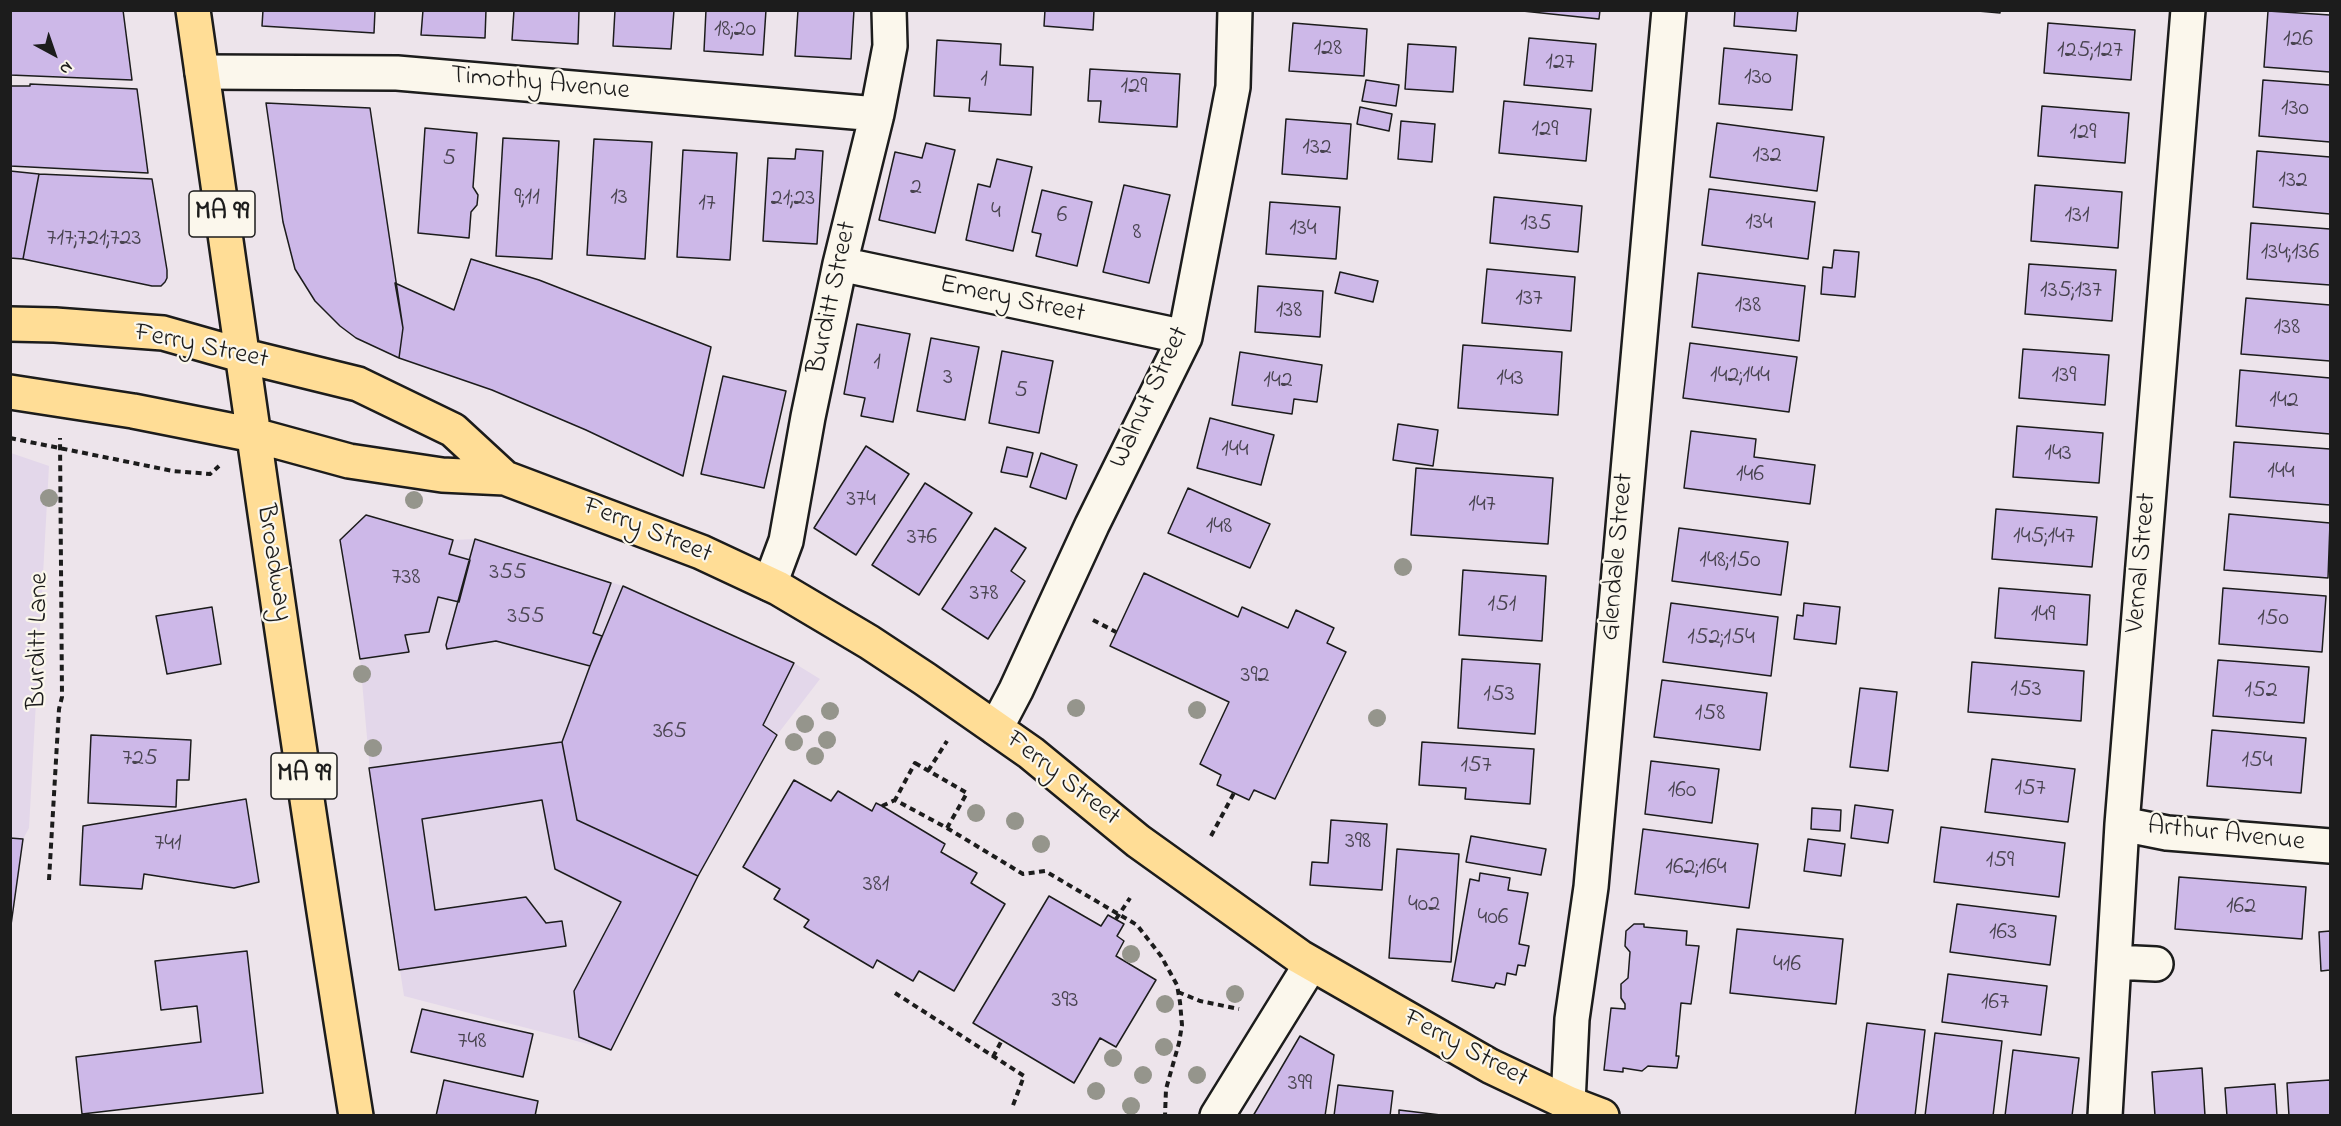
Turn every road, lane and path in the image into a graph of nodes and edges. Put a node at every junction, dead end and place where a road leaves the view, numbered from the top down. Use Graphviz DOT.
graph roads {
  1 [pos="193,10"];
  2 [pos="889,10"];
  3 [pos="1235,10"];
  4 [pos="1669,10"];
  5 [pos="2188,10"];
  6 [pos="202,72"];
  7 [pos="877,114"];
  8 [pos="840,264"];
  9 [pos="10,324"];
  10 [pos="1185,337"];
  11 [pos="244,356"];
  12 [pos="10,392"];
  13 [pos="59,401"];
  14 [pos="254,435"];
  15 [pos="10,438"];
  16 [pos="60,447"];
  17 [pos="505,478"];
  18 [pos="770,584"];
  19 [pos="1093,620"];
  20 [pos="1116,632"];
  21 [pos="996,728"];
  22 [pos="1234,793"];
  23 [pos="895,800"];
  24 [pos="882,806"];
  25 [pos="2122,824"];
  26 [pos="947,828"];
  27 [pos="1211,836"];
  28 [pos="2331,846"];
  29 [pos="49,880"];
  30 [pos="1130,898"];
  31 [pos="1119,914"];
  32 [pos="1116,919"];
  33 [pos="2114,962"];
  34 [pos="1311,964"];
  35 [pos="2156,964"];
  36 [pos="1178,992"];
  37 [pos="895,993"];
  38 [pos="1278,1018"];
  39 [pos="1002,1040"];
  40 [pos="993,1057"];
  41 [pos="1012,1108"];
  42 [pos="1568,1109"];
  43 [pos="356,1116"];
  44 [pos="1164,1116"];
  45 [pos="1217,1116"];
  46 [pos="1602,1116"];
  47 [pos="2104,1116"];
  1 -- 6 [label="main road, Broadway / MA 99"];
  2 -- 7 [label="street, Burditt Street"];
  3 -- 10 [label="street, Walnut Street"];
  4 -- 42 [label="street, Glendale Street"];
  5 -- 25 [label="street, Vernal Street"];
  6 -- 7 [label="street, Timothy Avenue"];
  6 -- 11 [label="main road, Broadway / MA 99"];
  7 -- 8 [label="street, Burditt Street"];
  8 -- 10 [label="street, Emery Street"];
  8 -- 18 [label="street, Burditt Street"];
  9 -- 11 [label="main road, Ferry Street"];
  10 -- 21 [label="street, Walnut Street"];
  11 -- 14 [label="main road, Broadway / MA 99"];
  11 -- 17 [label="main road, Ferry Street"];
  12 -- 13 [label="main road, Ferry Street"];
  13 -- 14 [label="main road, Ferry Street"];
  13 -- 16 [label="path, Burditt Lane"];
  14 -- 16 [label="path"];
  14 -- 17 [label="main road, Ferry Street"];
  14 -- 43 [label="main road, Broadway / MA 99"];
  15 -- 16 [label="path"];
  16 -- 29 [label="path, Burditt Lane"];
  17 -- 18 [label="main road, Ferry Street"];
  18 -- 21 [label="main road, Ferry Street"];
  19 -- 20 [label="path"];
  21 -- 34 [label="main road, Ferry Street"];
  22 -- 27 [label="path"];
  23 -- 24 [label="path"];
  23 -- 26 [label="path"];
  23 -- 26 [label="path"];
  25 -- 28 [label="street, Arthur Avenue"];
  25 -- 33 [label="street, Vernal Street"];
  26 -- 31 [label="path"];
  30 -- 31 [label="path"];
  31 -- 32 [label="path"];
  31 -- 36 [label="path"];
  33 -- 35 [label="street"];
  33 -- 47 [label="street, Vernal Street"];
  34 -- 38 [label="street"];
  34 -- 42 [label="main road, Ferry Street"];
  36 -- 38 [label="path"];
  36 -- 44 [label="path"];
  37 -- 40 [label="path"];
  38 -- 45 [label="street"];
  39 -- 40 [label="path"];
  40 -- 41 [label="path"];
  42 -- 46 [label="main road, Ferry Street"];
}
